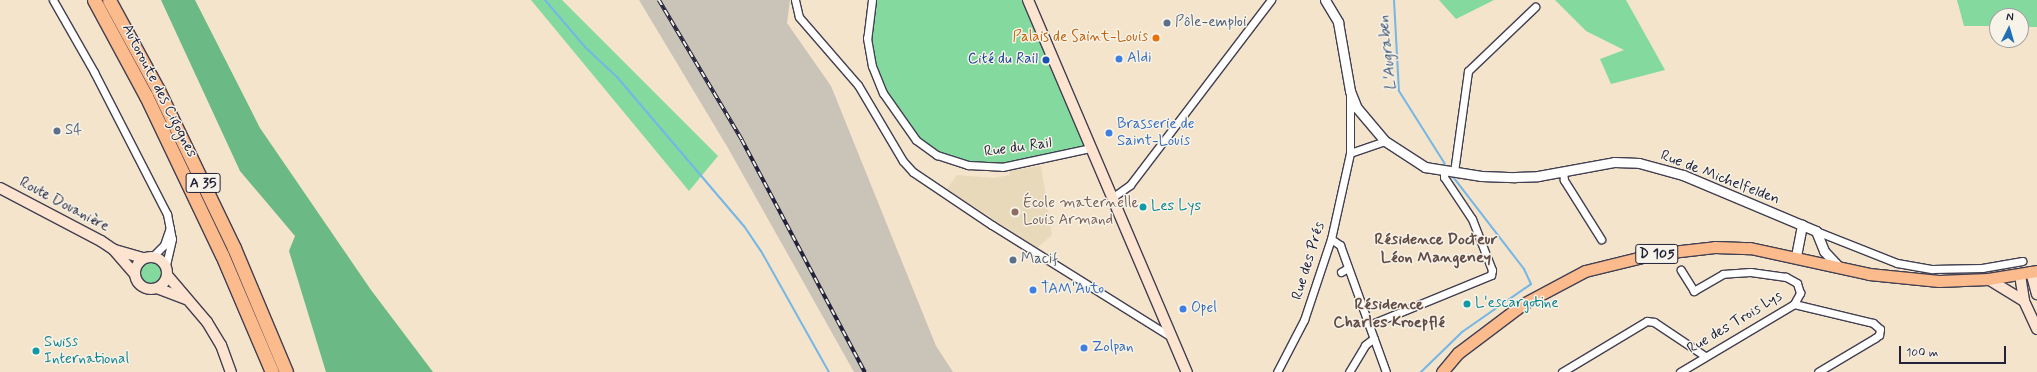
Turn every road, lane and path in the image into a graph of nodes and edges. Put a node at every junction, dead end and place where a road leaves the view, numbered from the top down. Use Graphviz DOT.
graph roads {
  1 [pos="53,0"];
  2 [pos="94,0"];
  3 [pos="109,0"];
  4 [pos="795,0"];
  5 [pos="872,0"];
  6 [pos="1028,0"];
  7 [pos="1271,0"];
  8 [pos="1325,0"];
  9 [pos="1535,7"];
  10 [pos="1350,91"];
  11 [pos="1357,108"];
  12 [pos="1348,121"];
  13 [pos="1385,141"];
  14 [pos="1092,148"];
  15 [pos="1350,153"];
  16 [pos="1444,171"];
  17 [pos="1454,172"];
  18 [pos="1563,172"];
  19 [pos="0,188"];
  20 [pos="1113,197"];
  21 [pos="1802,225"];
  22 [pos="170,228"];
  23 [pos="1816,231"];
  24 [pos="1601,238"];
  25 [pos="1331,239"];
  26 [pos="113,249"];
  27 [pos="1796,256"];
  28 [pos="148,257"];
  29 [pos="2022,261"];
  30 [pos="1838,266"];
  31 [pos="1348,268"];
  32 [pos="166,270"];
  33 [pos="1681,270"];
  34 [pos="1341,272"];
  35 [pos="134,273"];
  36 [pos="2029,273"];
  37 [pos="1988,279"];
  38 [pos="157,288"];
  39 [pos="2037,294"];
  40 [pos="188,300"];
  41 [pos="2024,301"];
  42 [pos="1794,304"];
  43 [pos="1369,325"];
  44 [pos="2037,329"];
  45 [pos="1173,338"];
  46 [pos="1374,338"];
  47 [pos="1705,356"];
  48 [pos="231,372"];
  49 [pos="272,372"];
  50 [pos="286,372"];
  51 [pos="1187,372"];
  52 [pos="1277,372"];
  53 [pos="1349,372"];
  54 [pos="1386,372"];
  55 [pos="1442,372"];
  56 [pos="1562,372"];
  57 [pos="1680,372"];
  58 [pos="1818,372"];
  1 -- 22 [label="street"];
  2 -- 49 [label="highway, Autoroute des Cigognes / A 35"];
  3 -- 50 [label="highway, Autoroute des Cigognes / A 35"];
  4 -- 45 [label="street"];
  5 -- 14 [label="street, Rue du Rail"];
  6 -- 14 [label="main road"];
  7 -- 20 [label="street"];
  8 -- 10 [label="street, Rue de Michelfelden"];
  9 -- 17 [label="street"];
  10 -- 11 [label="street, Rue de Michelfelden"];
  10 -- 12 [label="street, Rue des Prés"];
  11 -- 12 [label="street"];
  11 -- 13 [label="street, Rue de Michelfelden"];
  12 -- 15 [label="street, Rue des Prés"];
  13 -- 15 [label="street"];
  13 -- 16 [label="street, Rue de Michelfelden"];
  14 -- 20 [label="main road"];
  15 -- 25 [label="street, Rue des Prés"];
  16 -- 17 [label="street, Rue de Michelfelden"];
  16 -- 43 [label="street"];
  17 -- 18 [label="street, Rue de Michelfelden"];
  18 -- 21 [label="street, Rue de Michelfelden"];
  18 -- 24 [label="street"];
  19 -- 26 [label="main road, Route Douanière"];
  20 -- 45 [label="main road"];
  21 -- 23 [label="street, Rue de Michelfelden"];
  21 -- 27 [label="street"];
  22 -- 28 [label="street"];
  22 -- 32 [label="street"];
  23 -- 29 [label="street"];
  23 -- 30 [label="street"];
  25 -- 31 [label="street"];
  25 -- 52 [label="street, Rue des Prés"];
  26 -- 28 [label="main road, Route Douanière"];
  26 -- 35 [label="main road, Route Douanière"];
  27 -- 30 [label="main road, D 105"];
  27 -- 55 [label="main road, D 105"];
  28 -- 32 [label="main road"];
  28 -- 35 [label="main road"];
  30 -- 37 [label="main road, D 105"];
  31 -- 34 [label="street"];
  31 -- 43 [label="street"];
  32 -- 38 [label="main road"];
  32 -- 40 [label="main road"];
  33 -- 42 [label="street, Rue des Trois Lys"];
  35 -- 38 [label="main road"];
  36 -- 37 [label="main road, D 105"];
  36 -- 39 [label="main road"];
  36 -- 41 [label="main road"];
  37 -- 41 [label="main road"];
  38 -- 40 [label="main road"];
  40 -- 48 [label="main road"];
  41 -- 44 [label="main road"];
  42 -- 47 [label="street, Rue des Trois Lys"];
  42 -- 58 [label="street"];
  43 -- 46 [label="street"];
  45 -- 51 [label="main road"];
  46 -- 53 [label="street"];
  46 -- 54 [label="street"];
  47 -- 56 [label="street"];
  47 -- 57 [label="street, Rue des Trois Lys"];
}
